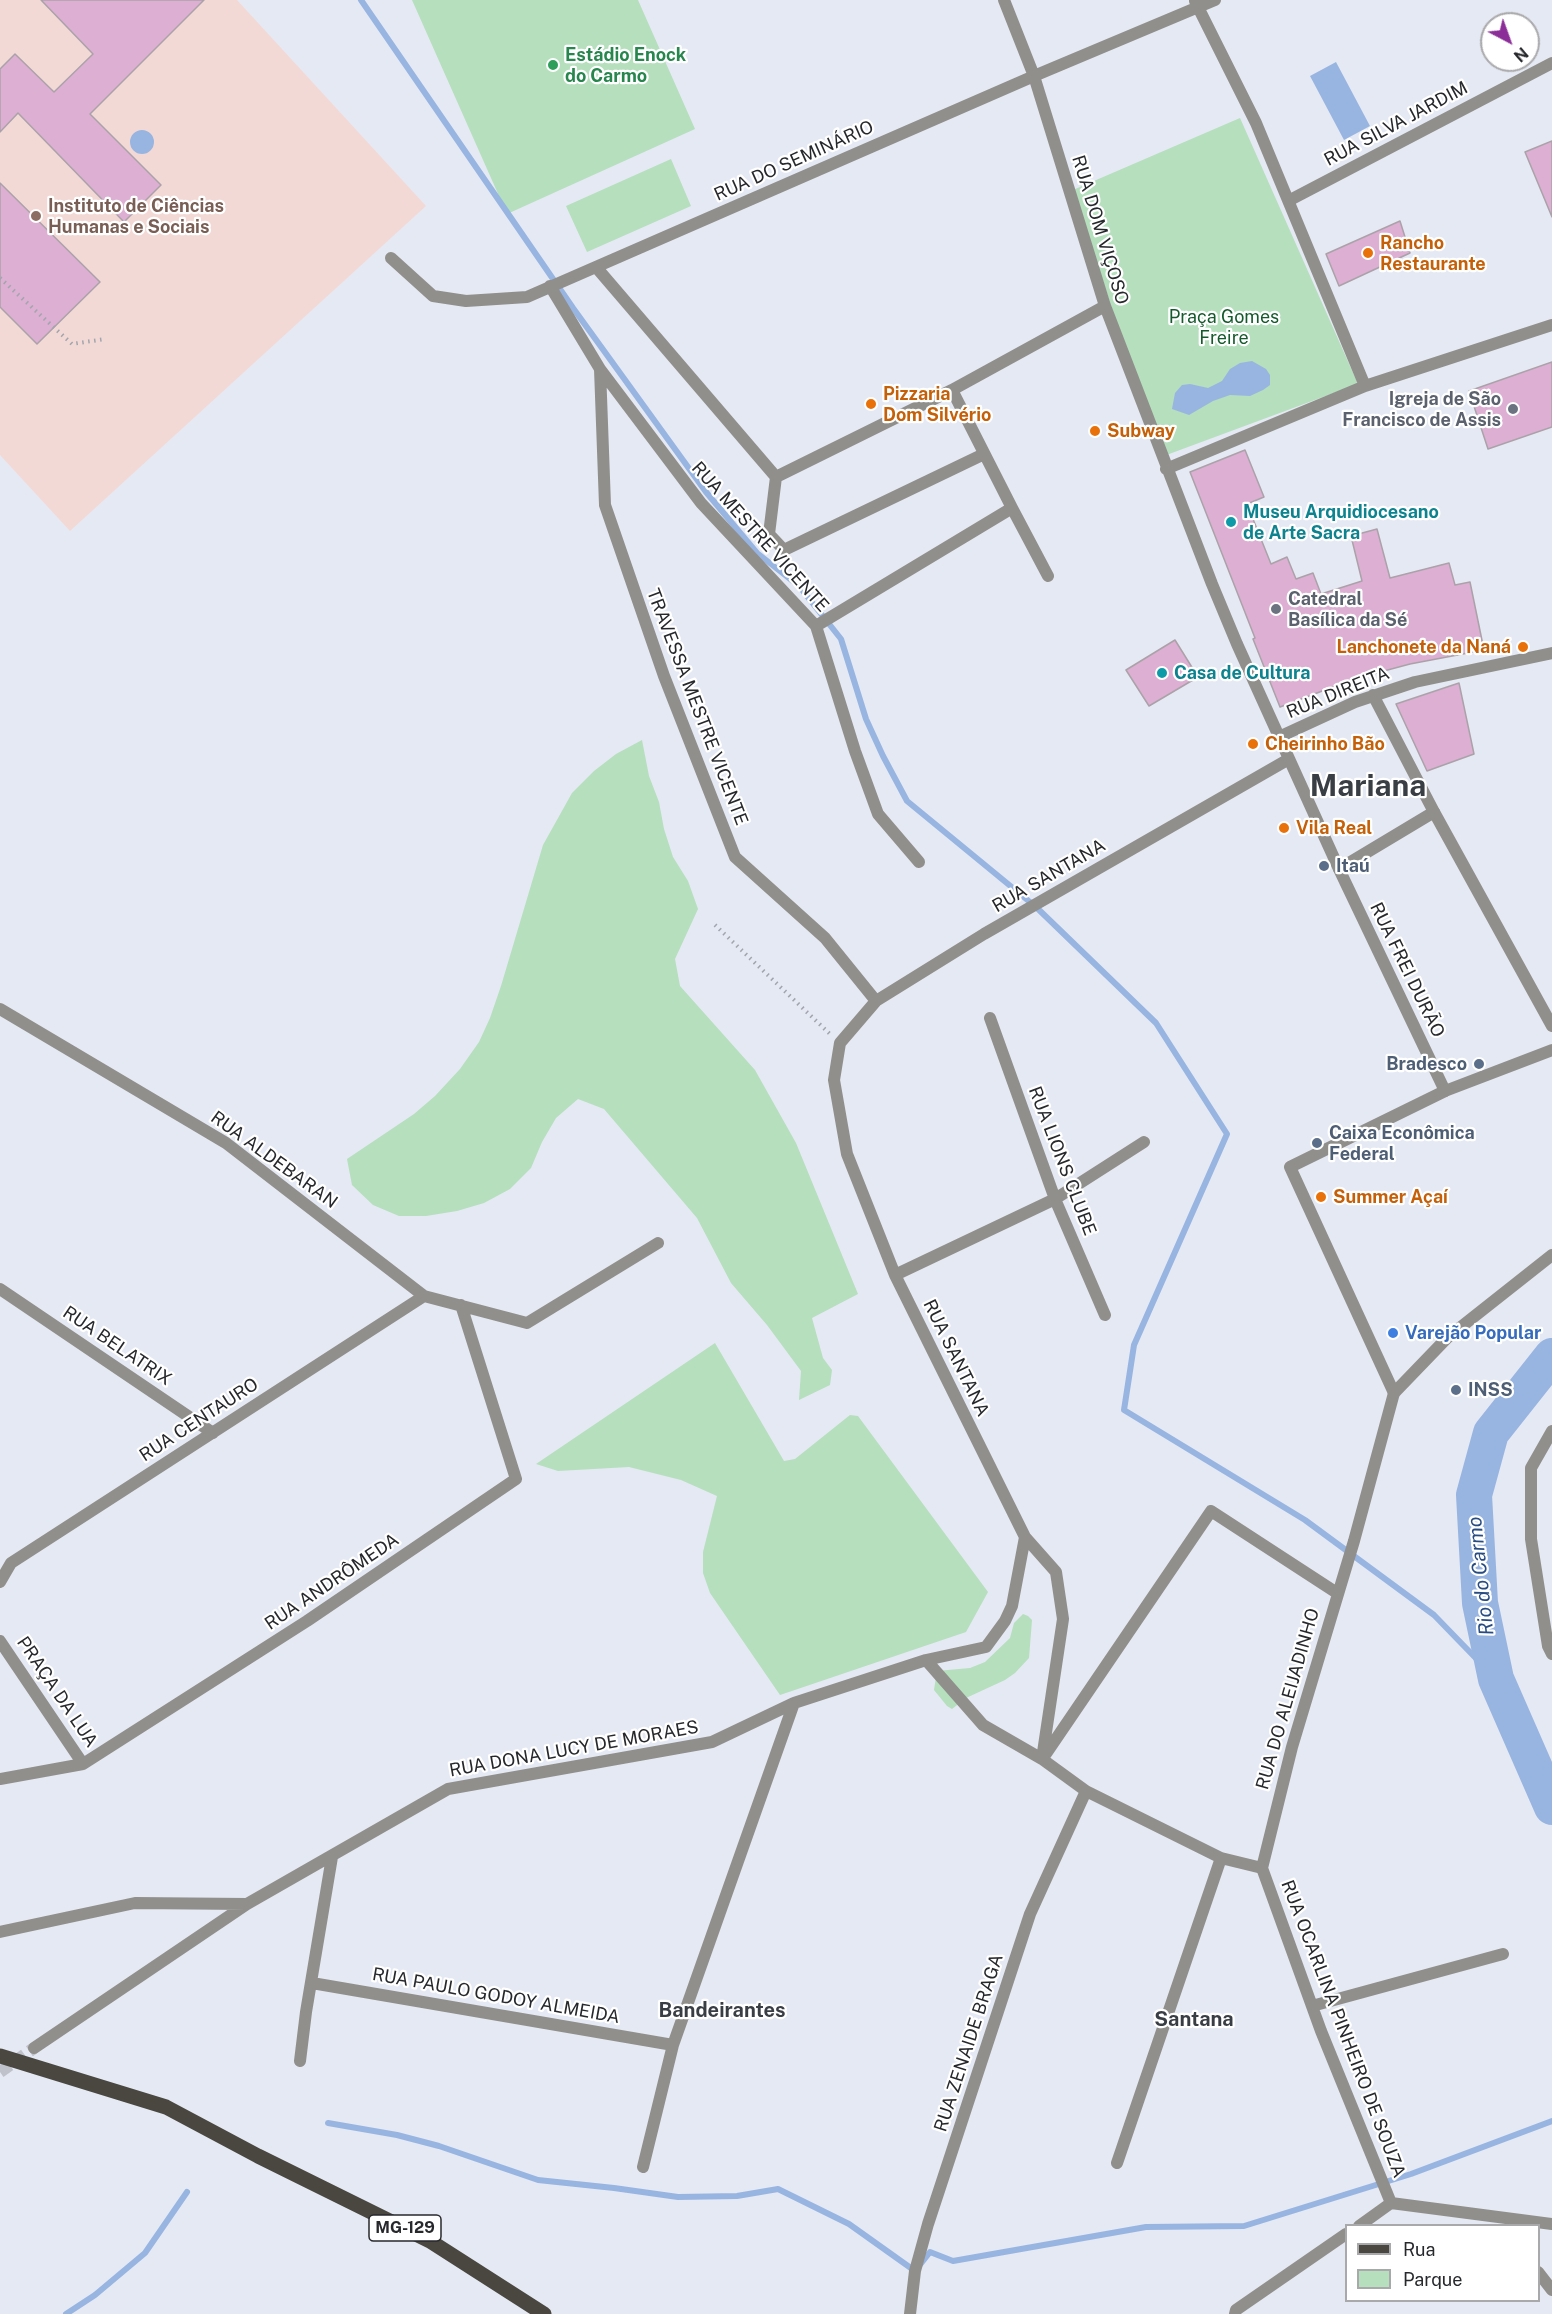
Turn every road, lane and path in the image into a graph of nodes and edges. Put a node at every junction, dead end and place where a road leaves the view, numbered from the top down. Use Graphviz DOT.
graph roads {
  1 [pos="1004,0"];
  2 [pos="1215,0"];
  3 [pos="1197,4"];
  4 [pos="1552,63"];
  5 [pos="1034,76"];
  6 [pos="1290,200"];
  7 [pos="391,258"];
  8 [pos="596,267"];
  9 [pos="0,278"];
  10 [pos="550,286"];
  11 [pos="1105,306"];
  12 [pos="1552,325"];
  13 [pos="105,339"];
  14 [pos="600,369"];
  15 [pos="1365,386"];
  16 [pos="952,390"];
  17 [pos="984,454"];
  18 [pos="1166,469"];
  19 [pos="776,477"];
  20 [pos="1012,508"];
  21 [pos="1048,576"];
  22 [pos="816,626"];
  23 [pos="1552,653"];
  24 [pos="1373,695"];
  25 [pos="1279,737"];
  26 [pos="1289,759"];
  27 [pos="1434,812"];
  28 [pos="919,862"];
  29 [pos="1339,869"];
  30 [pos="715,925"];
  31 [pos="876,1001"];
  32 [pos="0,1010"];
  33 [pos="990,1018"];
  34 [pos="1552,1026"];
  35 [pos="840,1042"];
  36 [pos="1552,1050"];
  37 [pos="1445,1091"];
  38 [pos="1144,1142"];
  39 [pos="1055,1199"];
  40 [pos="658,1243"];
  41 [pos="1552,1256"];
  42 [pos="895,1275"];
  43 [pos="0,1289"];
  44 [pos="424,1296"];
  45 [pos="461,1305"];
  46 [pos="1105,1315"];
  47 [pos="1394,1393"];
  48 [pos="1552,1431"];
  49 [pos="213,1433"];
  50 [pos="1024,1538"];
  51 [pos="5,1559"];
  52 [pos="0,1582"];
  53 [pos="1337,1593"];
  54 [pos="0,1641"];
  55 [pos="1552,1654"];
  56 [pos="926,1660"];
  57 [pos="794,1704"];
  58 [pos="1042,1759"];
  59 [pos="83,1764"];
  60 [pos="0,1779"];
  61 [pos="1086,1791"];
  62 [pos="332,1857"];
  63 [pos="1221,1858"];
  64 [pos="1262,1868"];
  65 [pos="247,1904"];
  66 [pos="0,1932"];
  67 [pos="1503,1954"];
  68 [pos="312,1983"];
  69 [pos="1312,2006"];
  70 [pos="673,2045"];
  71 [pos="34,2048"];
  72 [pos="0,2056"];
  73 [pos="300,2061"];
  74 [pos="1116,2163"];
  75 [pos="643,2167"];
  76 [pos="1391,2203"];
  77 [pos="1499,2222"];
  78 [pos="1362,2224"];
  79 [pos="1552,2224"];
  80 [pos="1345,2235"];
  81 [pos="1540,2273"];
  82 [pos="1552,2290"];
  83 [pos="544,2314"];
  84 [pos="910,2314"];
  85 [pos="1235,2314"];
  1 -- 5 [label="street, RUA DOM VIÇOSO"];
  2 -- 3 [label="street, RUA DO SEMINÁRIO"];
  3 -- 5 [label="street, RUA DO SEMINÁRIO"];
  3 -- 6 [label="street"];
  4 -- 6 [label="street, RUA SILVA JARDIM"];
  5 -- 8 [label="street, RUA DO SEMINÁRIO"];
  5 -- 11 [label="street, RUA DOM VIÇOSO"];
  6 -- 15 [label="street"];
  7 -- 10 [label="street, RUA DO SEMINÁRIO"];
  8 -- 10 [label="street, RUA DO SEMINÁRIO"];
  8 -- 19 [label="street"];
  9 -- 13 [label="path"];
  10 -- 14 [label="street, RUA MESTRE VICENTE"];
  11 -- 16 [label="street"];
  11 -- 18 [label="street, RUA DOM VIÇOSO"];
  12 -- 15 [label="street"];
  14 -- 22 [label="street, RUA MESTRE VICENTE"];
  14 -- 31 [label="street, TRAVESSA MESTRE VICENTE"];
  15 -- 18 [label="street"];
  16 -- 17 [label="street"];
  16 -- 19 [label="street"];
  17 -- 19 [label="street"];
  17 -- 20 [label="street"];
  18 -- 25 [label="street, RUA FREI DURÃO"];
  20 -- 21 [label="street"];
  20 -- 22 [label="street"];
  22 -- 28 [label="street, RUA MESTRE VICENTE"];
  23 -- 24 [label="street, RUA DIREITA"];
  24 -- 25 [label="street, RUA DIREITA"];
  24 -- 27 [label="street"];
  25 -- 26 [label="street, RUA FREI DURÃO"];
  26 -- 29 [label="street, RUA FREI DURÃO"];
  26 -- 31 [label="street, RUA SANTANA"];
  27 -- 29 [label="street"];
  27 -- 34 [label="street"];
  29 -- 37 [label="street, RUA FREI DURÃO"];
  30 -- 35 [label="path"];
  31 -- 35 [label="street, RUA SANTANA"];
  32 -- 44 [label="street, RUA ALDEBARAN"];
  33 -- 39 [label="street, RUA LIONS CLUBE"];
  35 -- 42 [label="street, RUA SANTANA"];
  36 -- 37 [label="street"];
  37 -- 47 [label="street"];
  38 -- 39 [label="street"];
  39 -- 42 [label="street"];
  39 -- 46 [label="street, RUA LIONS CLUBE"];
  40 -- 45 [label="street, RUA ALDEBARAN"];
  41 -- 47 [label="street"];
  42 -- 50 [label="street, RUA SANTANA"];
  43 -- 49 [label="street, RUA BELATRIX"];
  44 -- 45 [label="street, RUA ALDEBARAN"];
  44 -- 49 [label="street, RUA CENTAURO"];
  45 -- 59 [label="street, RUA ANDRÔMEDA"];
  47 -- 53 [label="street, RUA DO ALEIJADINHO"];
  48 -- 55 [label="street"];
  49 -- 51 [label="street, RUA CENTAURO"];
  50 -- 56 [label="street, RUA DONA LUCY DE MORAES"];
  50 -- 58 [label="street, RUA SANTANA"];
  51 -- 52 [label="street, RUA CENTAURO"];
  53 -- 58 [label="street"];
  53 -- 64 [label="street, RUA DO ALEIJADINHO"];
  54 -- 59 [label="street, PRAÇA DA LUA"];
  56 -- 57 [label="street, RUA DONA LUCY DE MORAES"];
  56 -- 58 [label="street"];
  57 -- 62 [label="street, RUA DONA LUCY DE MORAES"];
  57 -- 70 [label="street"];
  58 -- 61 [label="street"];
  59 -- 60 [label="street, RUA ANDRÔMEDA"];
  61 -- 63 [label="street"];
  61 -- 84 [label="street, RUA ZENAIDE BRAGA"];
  62 -- 65 [label="street, RUA DONA LUCY DE MORAES"];
  62 -- 68 [label="street"];
  63 -- 64 [label="street"];
  63 -- 74 [label="street"];
  64 -- 69 [label="street, RUA OCARLINA PINHEIRO DE SOUZA"];
  65 -- 66 [label="street"];
  65 -- 71 [label="street, RUA DONA LUCY DE MORAES"];
  67 -- 69 [label="street"];
  68 -- 70 [label="street, RUA PAULO GODOY ALMEIDA"];
  68 -- 73 [label="street"];
  69 -- 76 [label="street, RUA OCARLINA PINHEIRO DE SOUZA"];
  70 -- 75 [label="street"];
  72 -- 83 [label="main road, MG-129 / MG-129"];
  76 -- 77 [label="street"];
  76 -- 78 [label="street"];
  77 -- 79 [label="street"];
  80 -- 85 [label="street"];
  81 -- 82 [label="street"];
}
